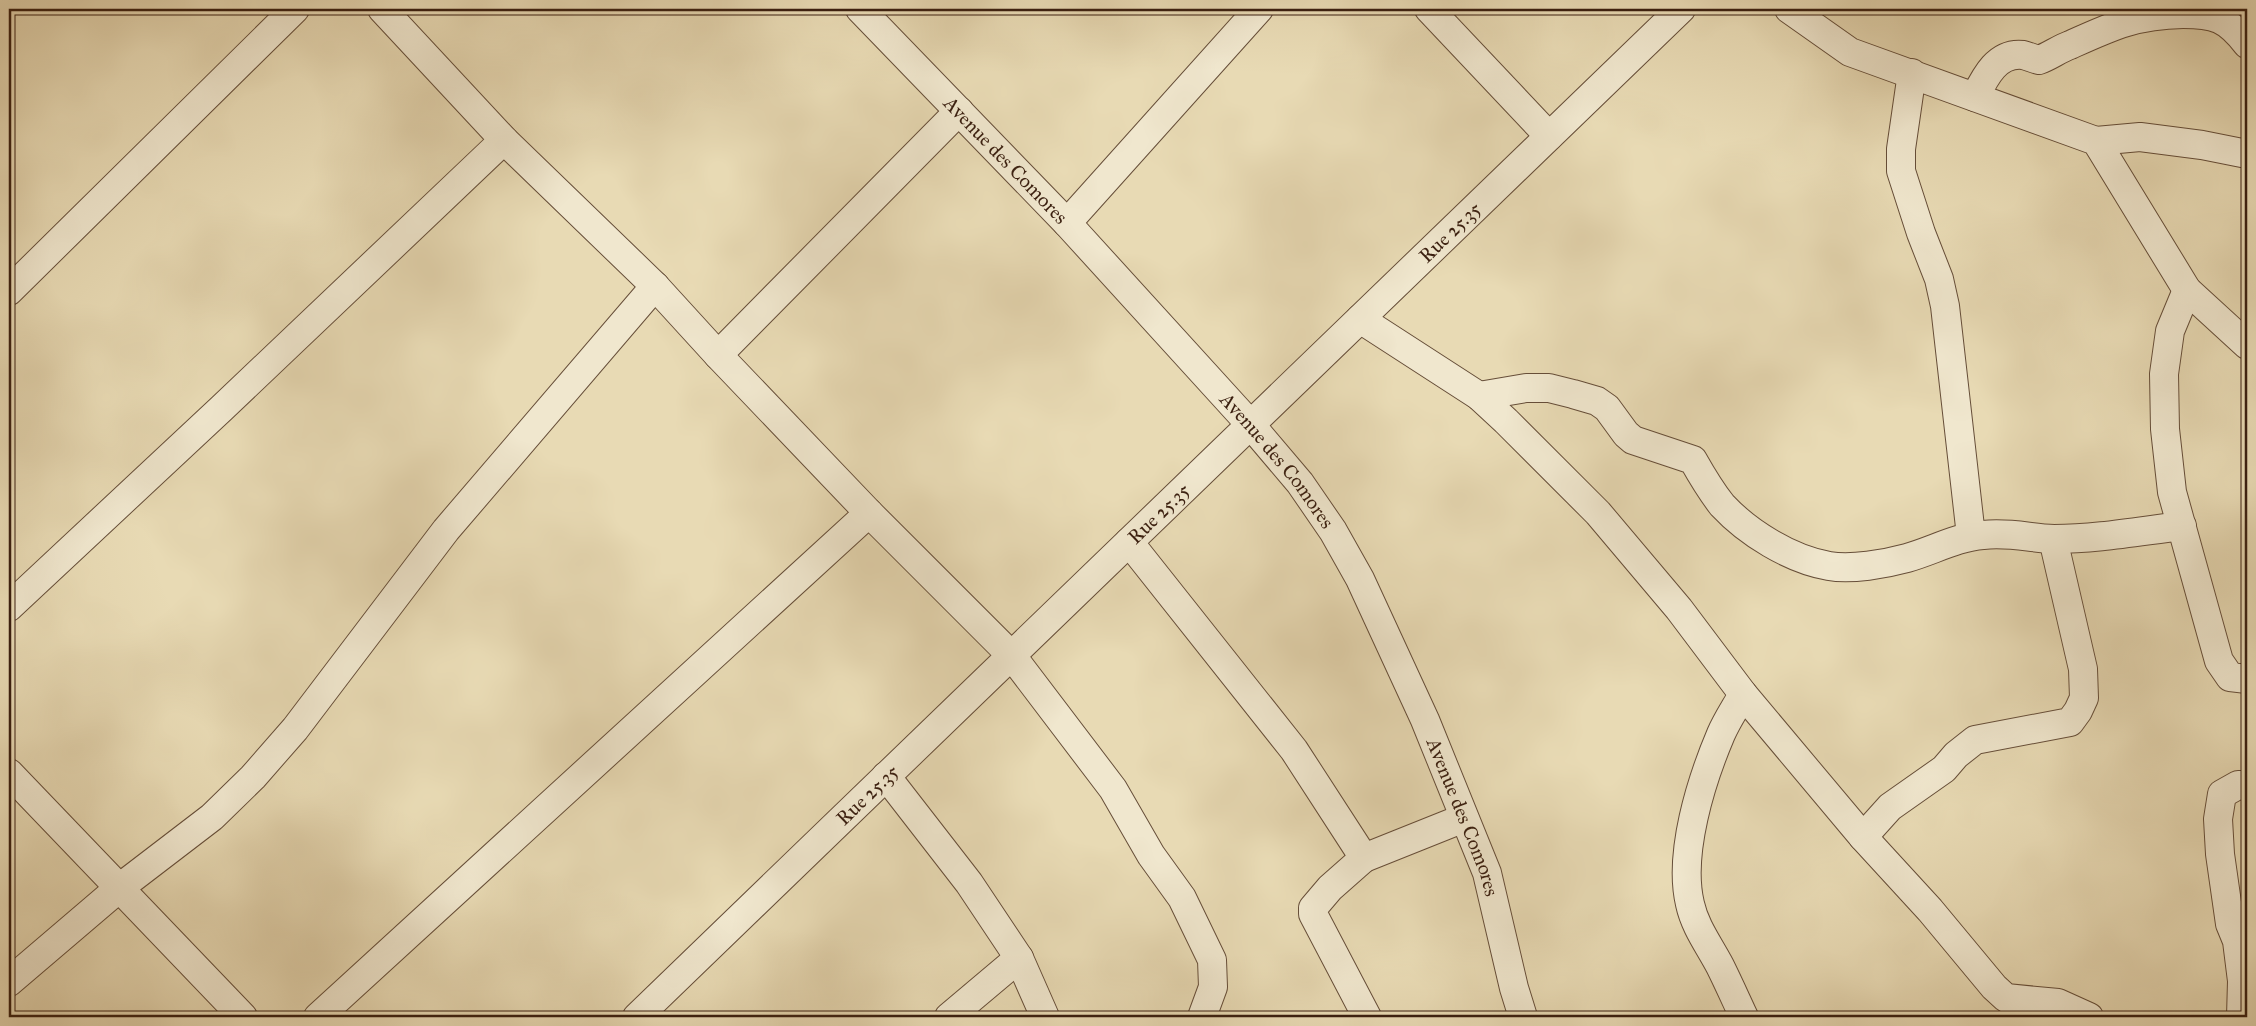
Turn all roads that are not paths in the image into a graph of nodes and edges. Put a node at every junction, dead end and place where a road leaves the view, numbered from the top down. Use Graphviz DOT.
graph roads {
  1 [pos="295,9"];
  2 [pos="382,9"];
  3 [pos="860,9"];
  4 [pos="1259,9"];
  5 [pos="1429,9"];
  6 [pos="1681,9"];
  7 [pos="1789,9"];
  8 [pos="2247,44"];
  9 [pos="1912,74"];
  10 [pos="1974,97"];
  11 [pos="959,111"];
  12 [pos="1549,136"];
  13 [pos="504,140"];
  14 [pos="2096,141"];
  15 [pos="2247,154"];
  16 [pos="1067,223"];
  17 [pos="655,286"];
  18 [pos="2188,290"];
  19 [pos="9,291"];
  20 [pos="1360,319"];
  21 [pos="2247,345"];
  22 [pos="718,355"];
  23 [pos="1479,396"];
  24 [pos="1250,424"];
  25 [pos="869,513"];
  26 [pos="2182,526"];
  27 [pos="1971,536"];
  28 [pos="2053,539"];
  29 [pos="1129,542"];
  30 [pos="9,607"];
  31 [pos="1012,656"];
  32 [pos="2247,679"];
  33 [pos="1743,694"];
  34 [pos="9,774"];
  35 [pos="886,776"];
  36 [pos="2247,785"];
  37 [pos="1464,818"];
  38 [pos="1863,837"];
  39 [pos="1364,858"];
  40 [pos="118,889"];
  41 [pos="1019,958"];
  42 [pos="9,982"];
  43 [pos="243,1017"];
  44 [pos="318,1017"];
  45 [pos="637,1017"];
  46 [pos="948,1017"];
  47 [pos="1046,1017"];
  48 [pos="1202,1017"];
  49 [pos="1367,1017"];
  50 [pos="1524,1017"];
  51 [pos="1744,1017"];
  52 [pos="2089,1017"];
  53 [pos="2241,1017"];
  1 -- 19 [label="street"];
  2 -- 13 [label="street"];
  3 -- 11 [label="street, Avenue des Comores"];
  4 -- 16 [label="street"];
  5 -- 12 [label="street"];
  6 -- 12 [label="street, Rue 25.35"];
  7 -- 9 [label="street"];
  8 -- 10 [label="street"];
  9 -- 10 [label="street"];
  9 -- 27 [label="street"];
  10 -- 14 [label="street"];
  11 -- 16 [label="street, Avenue des Comores"];
  11 -- 22 [label="street"];
  12 -- 20 [label="street, Rue 25.35"];
  13 -- 17 [label="street"];
  13 -- 30 [label="street"];
  14 -- 15 [label="street"];
  14 -- 18 [label="street"];
  16 -- 24 [label="street, Avenue des Comores"];
  17 -- 22 [label="street"];
  17 -- 40 [label="street"];
  18 -- 21 [label="street"];
  18 -- 26 [label="street"];
  20 -- 23 [label="street"];
  20 -- 24 [label="street, Rue 25.35"];
  22 -- 25 [label="street"];
  23 -- 27 [label="street"];
  23 -- 33 [label="street"];
  24 -- 29 [label="street, Rue 25.35"];
  24 -- 37 [label="street, Avenue des Comores"];
  25 -- 31 [label="street"];
  25 -- 44 [label="street"];
  26 -- 28 [label="street"];
  26 -- 32 [label="street"];
  27 -- 28 [label="street"];
  28 -- 38 [label="street"];
  29 -- 31 [label="street, Rue 25.35"];
  29 -- 39 [label="street"];
  31 -- 35 [label="street, Rue 25.35"];
  31 -- 48 [label="street"];
  33 -- 38 [label="street"];
  33 -- 51 [label="street"];
  34 -- 40 [label="street"];
  35 -- 41 [label="street"];
  35 -- 45 [label="street, Rue 25.35"];
  36 -- 53 [label="street"];
  37 -- 39 [label="street"];
  37 -- 50 [label="street, Avenue des Comores"];
  38 -- 52 [label="street"];
  39 -- 49 [label="street"];
  40 -- 42 [label="street"];
  40 -- 43 [label="street"];
  41 -- 46 [label="street"];
  41 -- 47 [label="street"];
}
